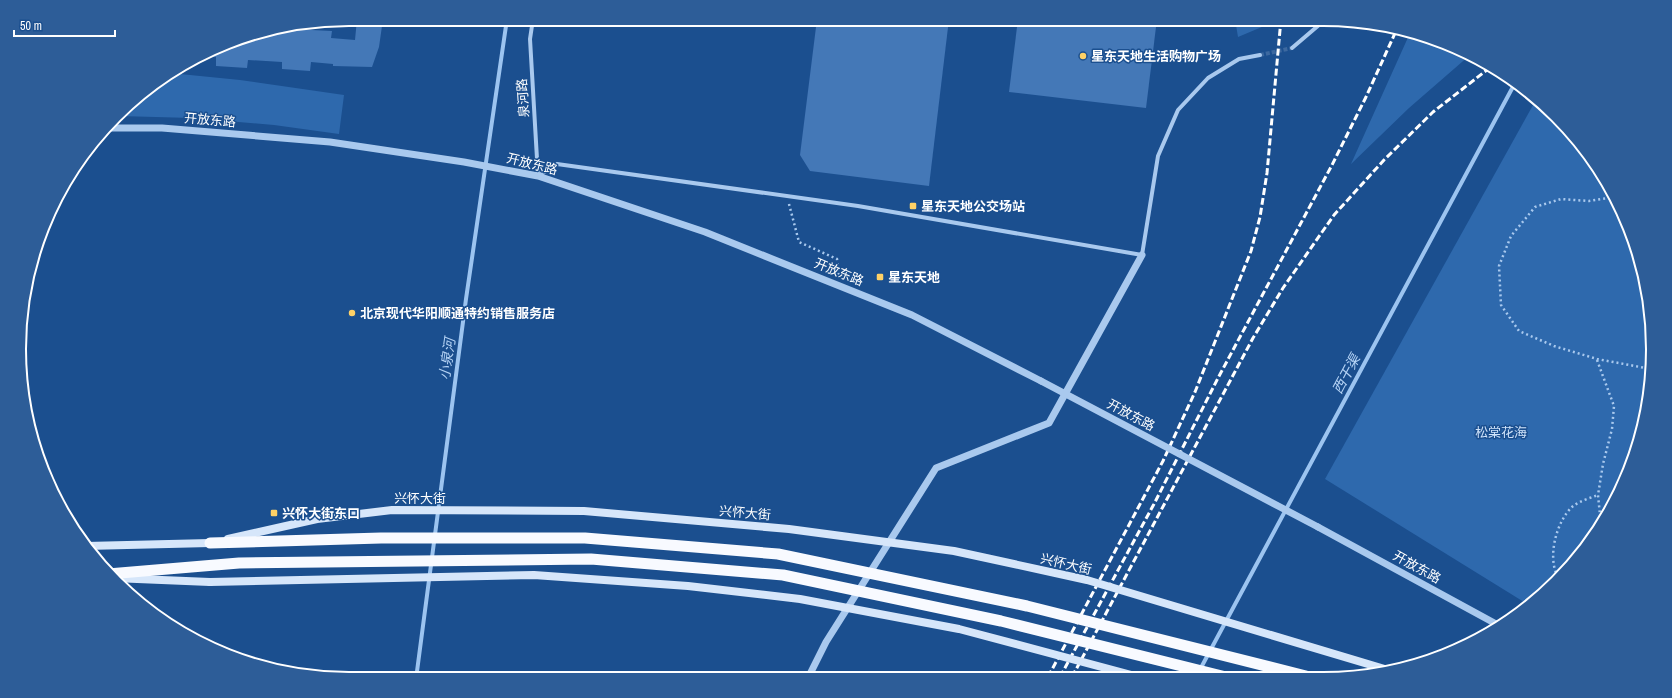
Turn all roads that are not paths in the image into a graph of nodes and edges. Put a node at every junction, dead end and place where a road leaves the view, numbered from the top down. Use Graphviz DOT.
graph roads {
  1 [pos="531,26"];
  2 [pos="1319,26"];
  3 [pos="1292,48"];
  4 [pos="1260,55"];
  5 [pos="114,128"];
  6 [pos="538,176"];
  7 [pos="1142,255"];
  8 [pos="210,543"];
  9 [pos="93,546"];
  10 [pos="117,573"];
  11 [pos="122,578"];
  12 [pos="1494,623"];
  13 [pos="1378,667"];
  14 [pos="811,672"];
  15 [pos="1120,672"];
  16 [pos="1210,672"];
  17 [pos="1290,672"];
  1 -- 6 [label="street, 泉河路"];
  2 -- 3 [label="street"];
  4 -- 7 [label="street"];
  5 -- 6 [label="street, 开放东路"];
  6 -- 7 [label="street"];
  6 -- 12 [label="street, 开放东路, bridge"];
  7 -- 14 [label="street"];
  8 -- 9 [label="main road, 兴怀大街"];
  8 -- 13 [label="main road, 兴怀大街, bridge"];
  8 -- 17 [label="highway, bridge"];
  10 -- 16 [label="highway, bridge"];
  11 -- 15 [label="main road, bridge"];
}
